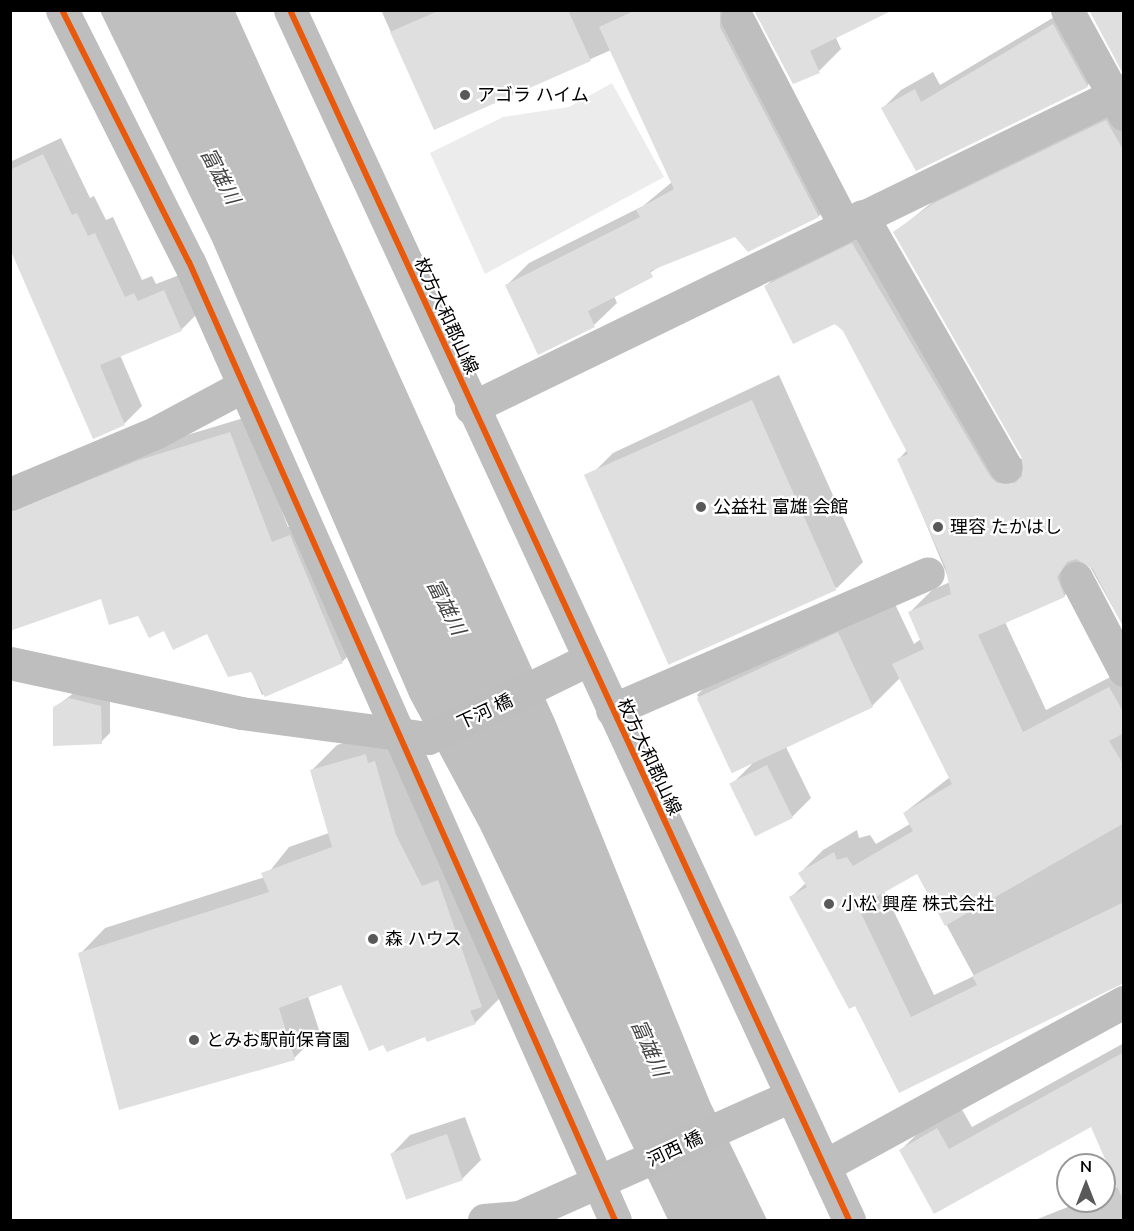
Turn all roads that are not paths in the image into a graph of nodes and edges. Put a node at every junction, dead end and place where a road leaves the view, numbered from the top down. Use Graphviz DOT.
graph roads {
  1 [pos="62,10"];
  2 [pos="290,10"];
  3 [pos="1067,10"];
  4 [pos="737,18"];
  5 [pos="1120,99"];
  6 [pos="853,220"];
  7 [pos="243,386"];
  8 [pos="471,408"];
  9 [pos="1006,467"];
  10 [pos="10,494"];
  11 [pos="928,573"];
  12 [pos="1076,578"];
  13 [pos="587,660"];
  14 [pos="10,663"];
  15 [pos="1124,670"];
  16 [pos="612,711"];
  17 [pos="414,734"];
  18 [pos="1124,1002"];
  19 [pos="791,1096"];
  20 [pos="824,1166"];
  21 [pos="599,1184"];
  22 [pos="484,1221"];
  23 [pos="615,1221"];
  24 [pos="849,1221"];
  1 -- 7 [label="street"];
  2 -- 8 [label="street, 枚方大和郡山線"];
  3 -- 5 [label="street"];
  4 -- 6 [label="street"];
  5 -- 6 [label="street"];
  6 -- 8 [label="street"];
  6 -- 9 [label="street"];
  7 -- 10 [label="street"];
  7 -- 17 [label="street"];
  8 -- 13 [label="street, 枚方大和郡山線"];
  11 -- 16 [label="street"];
  12 -- 15 [label="street"];
  13 -- 16 [label="street, 枚方大和郡山線"];
  13 -- 17 [label="street, 下河 橋"];
  14 -- 17 [label="street"];
  16 -- 19 [label="street, 枚方大和郡山線"];
  17 -- 21 [label="street"];
  18 -- 20 [label="street"];
  19 -- 20 [label="street, 枚方大和郡山線"];
  19 -- 21 [label="street, 河西 橋"];
  20 -- 24 [label="street, 枚方大和郡山線"];
  21 -- 22 [label="street, 河西 橋"];
  21 -- 23 [label="street"];
}
